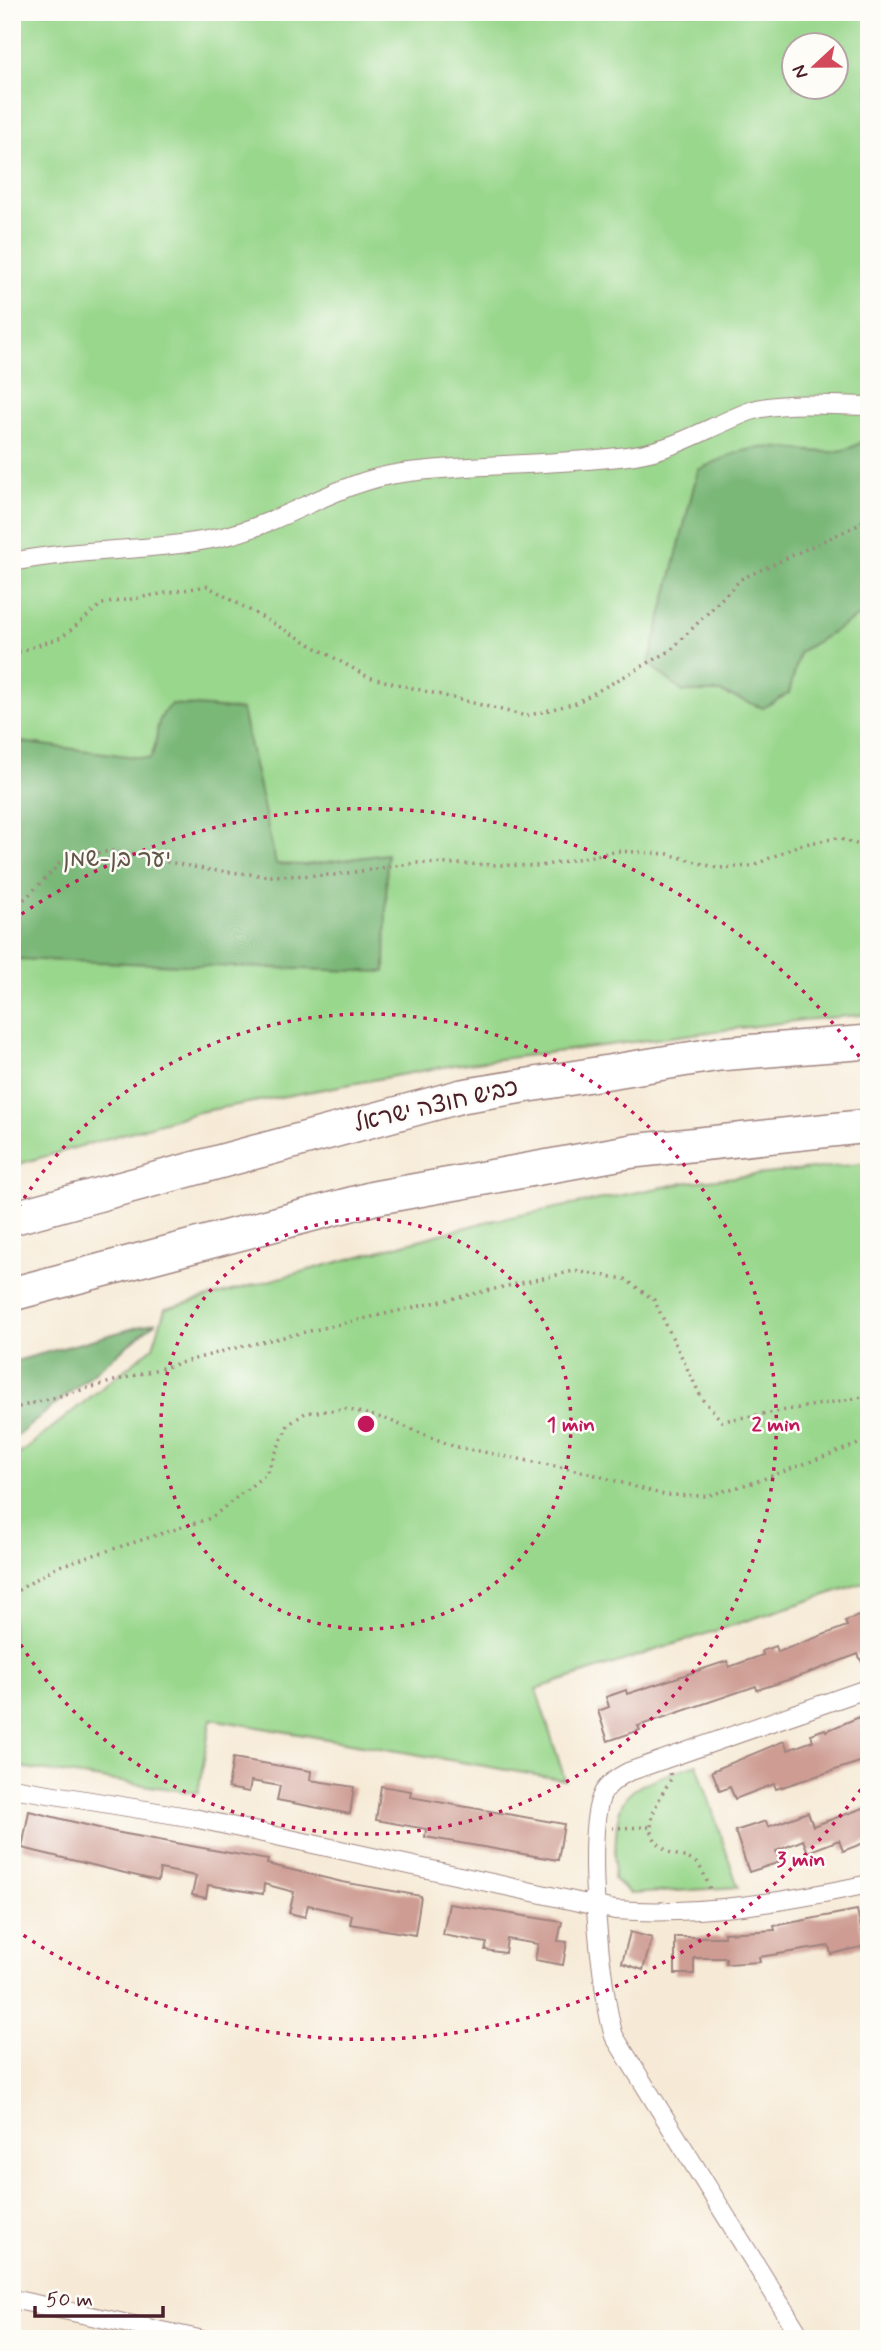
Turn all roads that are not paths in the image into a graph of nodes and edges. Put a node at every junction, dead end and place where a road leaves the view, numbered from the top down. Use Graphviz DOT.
graph roads {
  1 [pos="869,406"];
  2 [pos="12,562"];
  3 [pos="869,1042"];
  4 [pos="869,1126"];
  5 [pos="12,1218"];
  6 [pos="12,1294"];
  7 [pos="869,1688"];
  8 [pos="12,1788"];
  9 [pos="869,1884"];
  10 [pos="595,1906"];
  11 [pos="12,2299"];
  12 [pos="199,2339"];
  13 [pos="802,2339"];
  1 -- 2 [label="street"];
  3 -- 5 [label="highway, כביש חוצה ישראל"];
  4 -- 6 [label="highway"];
  7 -- 10 [label="street"];
  8 -- 10 [label="street"];
  9 -- 10 [label="street"];
  10 -- 13 [label="street"];
  11 -- 12 [label="street"];
}
